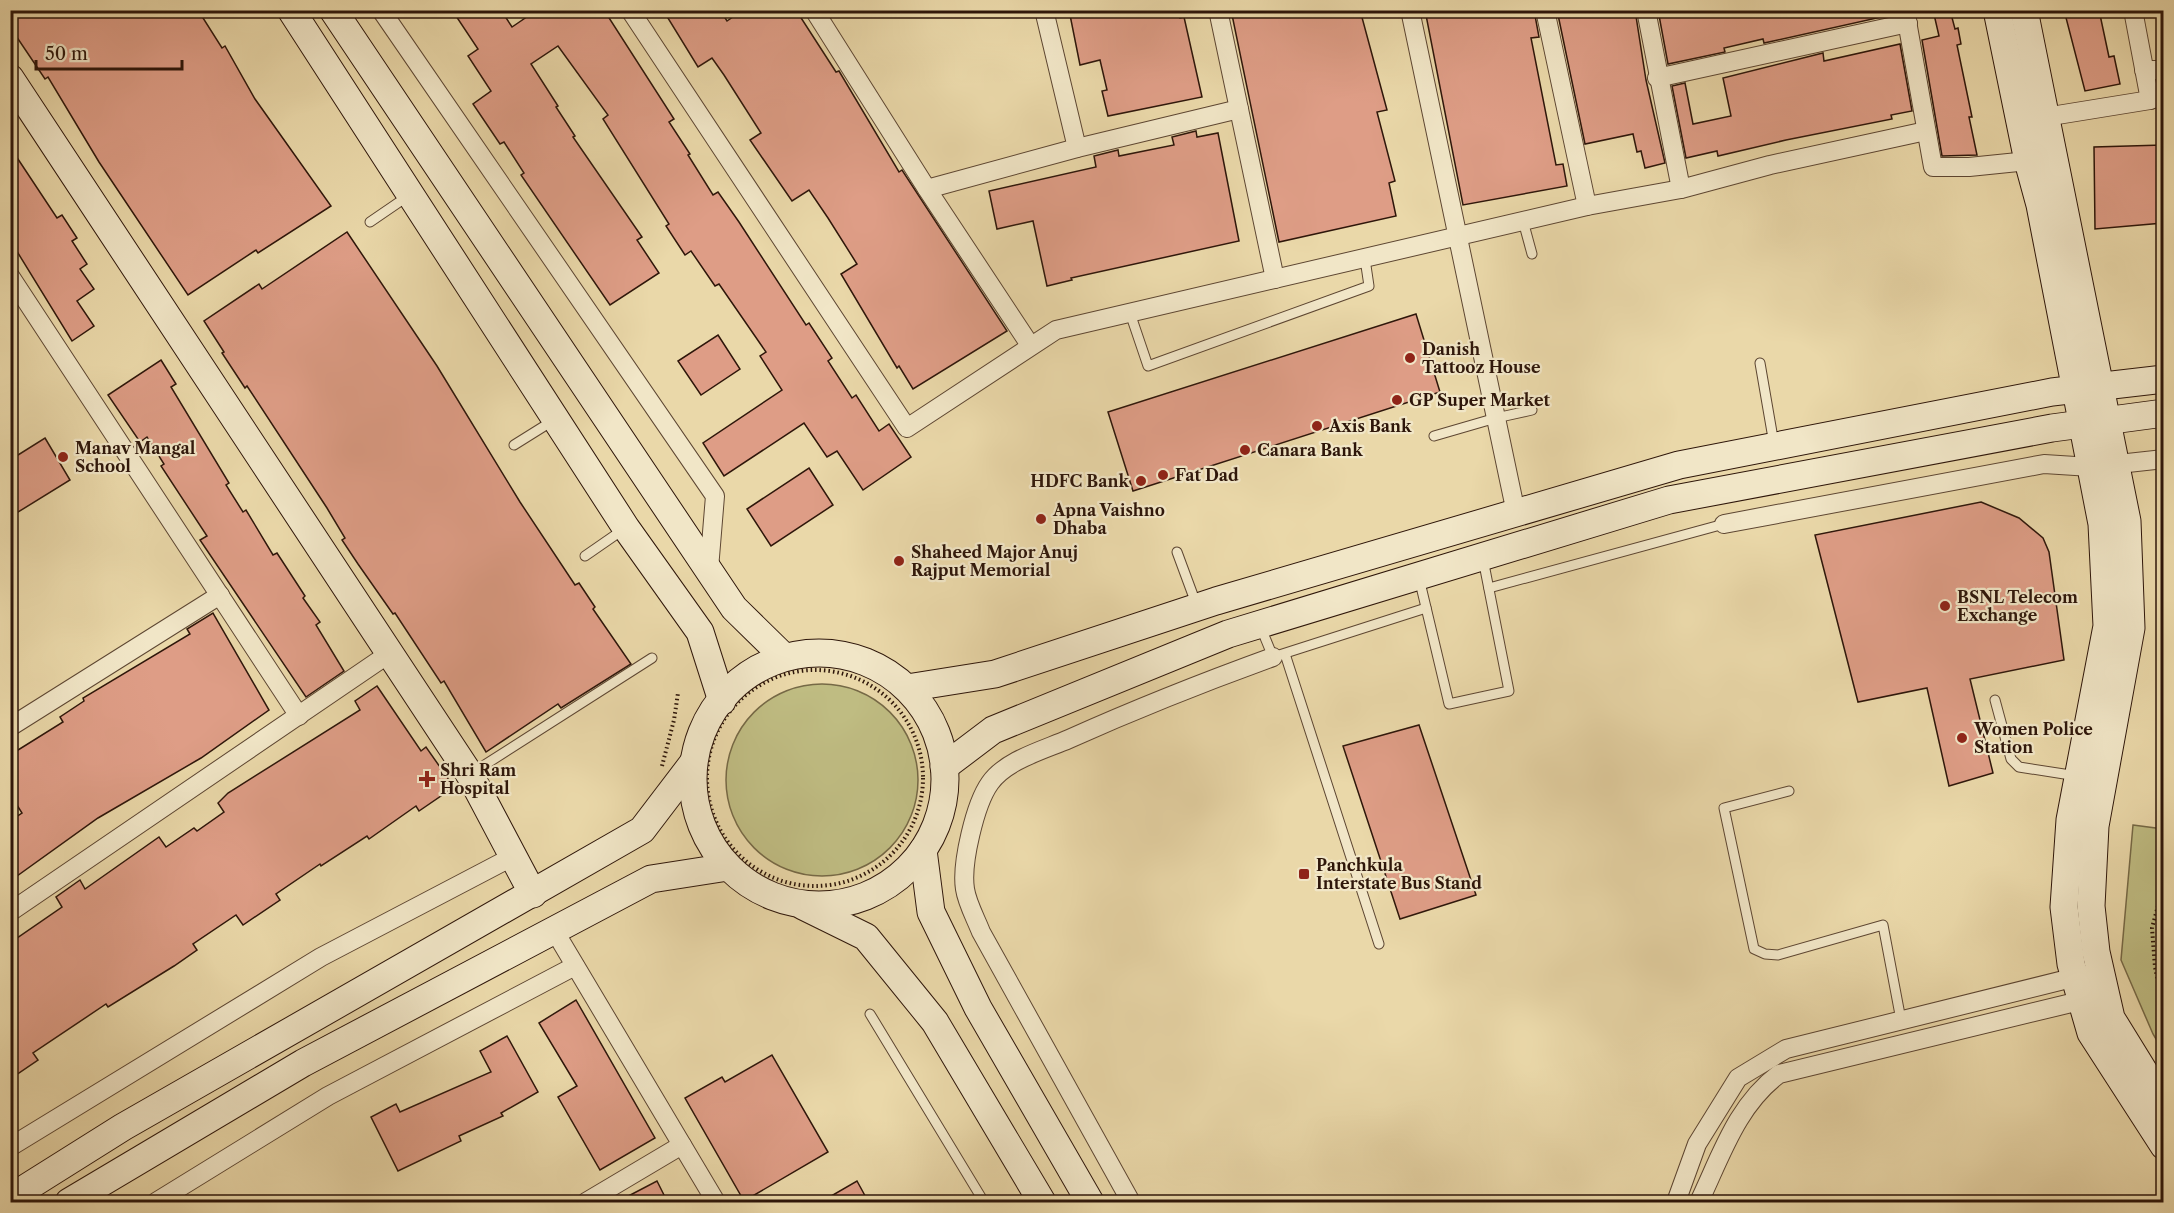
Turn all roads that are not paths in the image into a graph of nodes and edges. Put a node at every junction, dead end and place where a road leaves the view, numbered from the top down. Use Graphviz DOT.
graph roads {
  1 [pos="291,10"];
  2 [pos="333,10"];
  3 [pos="381,10"];
  4 [pos="630,10"];
  5 [pos="814,10"];
  6 [pos="1044,10"];
  7 [pos="1218,10"];
  8 [pos="1410,10"];
  9 [pos="1545,10"];
  10 [pos="1646,10"];
  11 [pos="1997,10"];
  12 [pos="2024,10"];
  13 [pos="2133,10"];
  14 [pos="1906,17"];
  15 [pos="2145,70"];
  16 [pos="2163,70"];
  17 [pos="10,78"];
  18 [pos="1657,78"];
  19 [pos="2157,98"];
  20 [pos="1239,109"];
  21 [pos="2045,117"];
  22 [pos="1926,131"];
  23 [pos="1077,148"];
  24 [pos="2028,161"];
  25 [pos="927,189"];
  26 [pos="1681,189"];
  27 [pos="411,194"];
  28 [pos="1587,206"];
  29 [pos="370,222"];
  30 [pos="1523,222"];
  31 [pos="1458,237"];
  32 [pos="1532,254"];
  33 [pos="1365,259"];
  34 [pos="10,276"];
  35 [pos="1275,279"];
  36 [pos="18,303"];
  37 [pos="1130,313"];
  38 [pos="1030,345"];
  39 [pos="1760,363"];
  40 [pos="2163,379"];
  41 [pos="2088,388"];
  42 [pos="1532,410"];
  43 [pos="2163,413"];
  44 [pos="556,418"];
  45 [pos="1496,418"];
  46 [pos="2094,422"];
  47 [pos="1434,436"];
  48 [pos="514,445"];
  49 [pos="1775,447"];
  50 [pos="2163,459"];
  51 [pos="2103,465"];
  52 [pos="1516,513"];
  53 [pos="1724,524"];
  54 [pos="626,528"];
  55 [pos="1177,552"];
  56 [pos="585,555"];
  57 [pos="1482,557"];
  58 [pos="709,569"];
  59 [pos="1418,576"];
  60 [pos="1489,588"];
  61 [pos="220,595"];
  62 [pos="1197,607"];
  63 [pos="1426,608"];
  64 [pos="1260,624"];
  65 [pos="390,653"];
  66 [pos="1279,656"];
  67 [pos="784,657"];
  68 [pos="652,658"];
  69 [pos="907,688"];
  70 [pos="1995,700"];
  71 [pos="722,701"];
  72 [pos="299,716"];
  73 [pos="10,727"];
  74 [pos="693,763"];
  75 [pos="944,767"];
  76 [pos="470,775"];
  77 [pos="2079,776"];
  78 [pos="1789,791"];
  79 [pos="923,850"];
  80 [pos="512,857"];
  81 [pos="728,867"];
  82 [pos="532,894"];
  83 [pos="799,904"];
  84 [pos="11,910"];
  85 [pos="554,930"];
  86 [pos="1379,944"];
  87 [pos="575,966"];
  88 [pos="2091,986"];
  89 [pos="870,1014"];
  90 [pos="1901,1020"];
  91 [pos="2163,1104"];
  92 [pos="682,1145"];
  93 [pos="2163,1146"];
  94 [pos="10,1147"];
  95 [pos="609,1197"];
  96 [pos="11,1198"];
  97 [pos="14,1203"];
  98 [pos="69,1203"];
  99 [pos="156,1203"];
  100 [pos="586,1203"];
  101 [pos="716,1203"];
  102 [pos="984,1203"];
  103 [pos="1042,1203"];
  104 [pos="1090,1203"];
  105 [pos="1131,1203"];
  106 [pos="1676,1203"];
  107 [pos="1699,1203"];
  1 -- 27 [label="street"];
  2 -- 58 [label="street"];
  3 -- 58 [label="street"];
  4 -- 38 [label="street"];
  5 -- 25 [label="street"];
  6 -- 23 [label="street"];
  7 -- 20 [label="street"];
  8 -- 31 [label="street"];
  9 -- 28 [label="street"];
  10 -- 18 [label="street"];
  11 -- 24 [label="street"];
  12 -- 21 [label="street"];
  13 -- 15 [label="street"];
  14 -- 18 [label="street"];
  14 -- 22 [label="street"];
  15 -- 16 [label="street"];
  15 -- 19 [label="street"];
  17 -- 65 [label="street"];
  18 -- 26 [label="street"];
  19 -- 21 [label="street"];
  20 -- 23 [label="street"];
  20 -- 35 [label="street"];
  21 -- 41 [label="street"];
  22 -- 24 [label="street"];
  22 -- 26 [label="street"];
  23 -- 25 [label="street"];
  24 -- 41 [label="street"];
  25 -- 38 [label="street"];
  26 -- 28 [label="street"];
  27 -- 29 [label="lane"];
  27 -- 44 [label="street"];
  28 -- 30 [label="street"];
  30 -- 31 [label="street"];
  30 -- 32 [label="lane"];
  31 -- 33 [label="street"];
  31 -- 45 [label="street"];
  33 -- 35 [label="street"];
  33 -- 37 [label="lane"];
  34 -- 36 [label="street"];
  35 -- 37 [label="street"];
  36 -- 61 [label="street"];
  37 -- 38 [label="street"];
  39 -- 49 [label="lane"];
  40 -- 41 [label="street"];
  41 -- 46 [label="street"];
  41 -- 49 [label="street"];
  42 -- 45 [label="lane"];
  43 -- 46 [label="street"];
  44 -- 48 [label="lane"];
  44 -- 54 [label="street"];
  45 -- 47 [label="lane"];
  45 -- 52 [label="street"];
  46 -- 51 [label="street"];
  46 -- 57 [label="street"];
  49 -- 52 [label="street"];
  50 -- 51 [label="street"];
  51 -- 53 [label="street"];
  51 -- 77 [label="street"];
  51 -- 88 [label="street"];
  52 -- 62 [label="street"];
  53 -- 60 [label="lane"];
  54 -- 56 [label="lane"];
  54 -- 71 [label="street"];
  55 -- 62 [label="lane"];
  57 -- 59 [label="street"];
  57 -- 60 [label="lane"];
  58 -- 67 [label="street"];
  59 -- 63 [label="lane"];
  59 -- 64 [label="street"];
  60 -- 63 [label="lane"];
  61 -- 72 [label="street"];
  61 -- 73 [label="street"];
  62 -- 69 [label="street"];
  63 -- 66 [label="lane"];
  64 -- 66 [label="lane"];
  64 -- 75 [label="street"];
  65 -- 72 [label="street"];
  65 -- 76 [label="street"];
  66 -- 86 [label="lane"];
  66 -- 105 [label="street"];
  67 -- 69 [label="street"];
  67 -- 71 [label="street"];
  68 -- 76 [label="lane"];
  69 -- 75 [label="street"];
  70 -- 77 [label="lane"];
  71 -- 74 [label="street"];
  72 -- 84 [label="street"];
  74 -- 81 [label="street"];
  74 -- 82 [label="street"];
  75 -- 79 [label="street"];
  76 -- 80 [label="street"];
  77 -- 88 [label="street"];
  78 -- 90 [label="lane"];
  79 -- 83 [label="street"];
  79 -- 104 [label="street"];
  80 -- 82 [label="street"];
  80 -- 94 [label="street"];
  81 -- 83 [label="street"];
  81 -- 85 [label="street"];
  82 -- 96 [label="street"];
  83 -- 103 [label="street"];
  85 -- 87 [label="street"];
  85 -- 98 [label="street"];
  87 -- 92 [label="street"];
  87 -- 99 [label="street"];
  88 -- 90 [label="street"];
  88 -- 91 [label="street"];
  88 -- 93 [label="street"];
  88 -- 107 [label="street"];
  89 -- 102 [label="lane"];
  90 -- 106 [label="street"];
  92 -- 95 [label="street"];
  92 -- 101 [label="street"];
  95 -- 100 [label="street"];
  96 -- 97 [label="street"];
}
